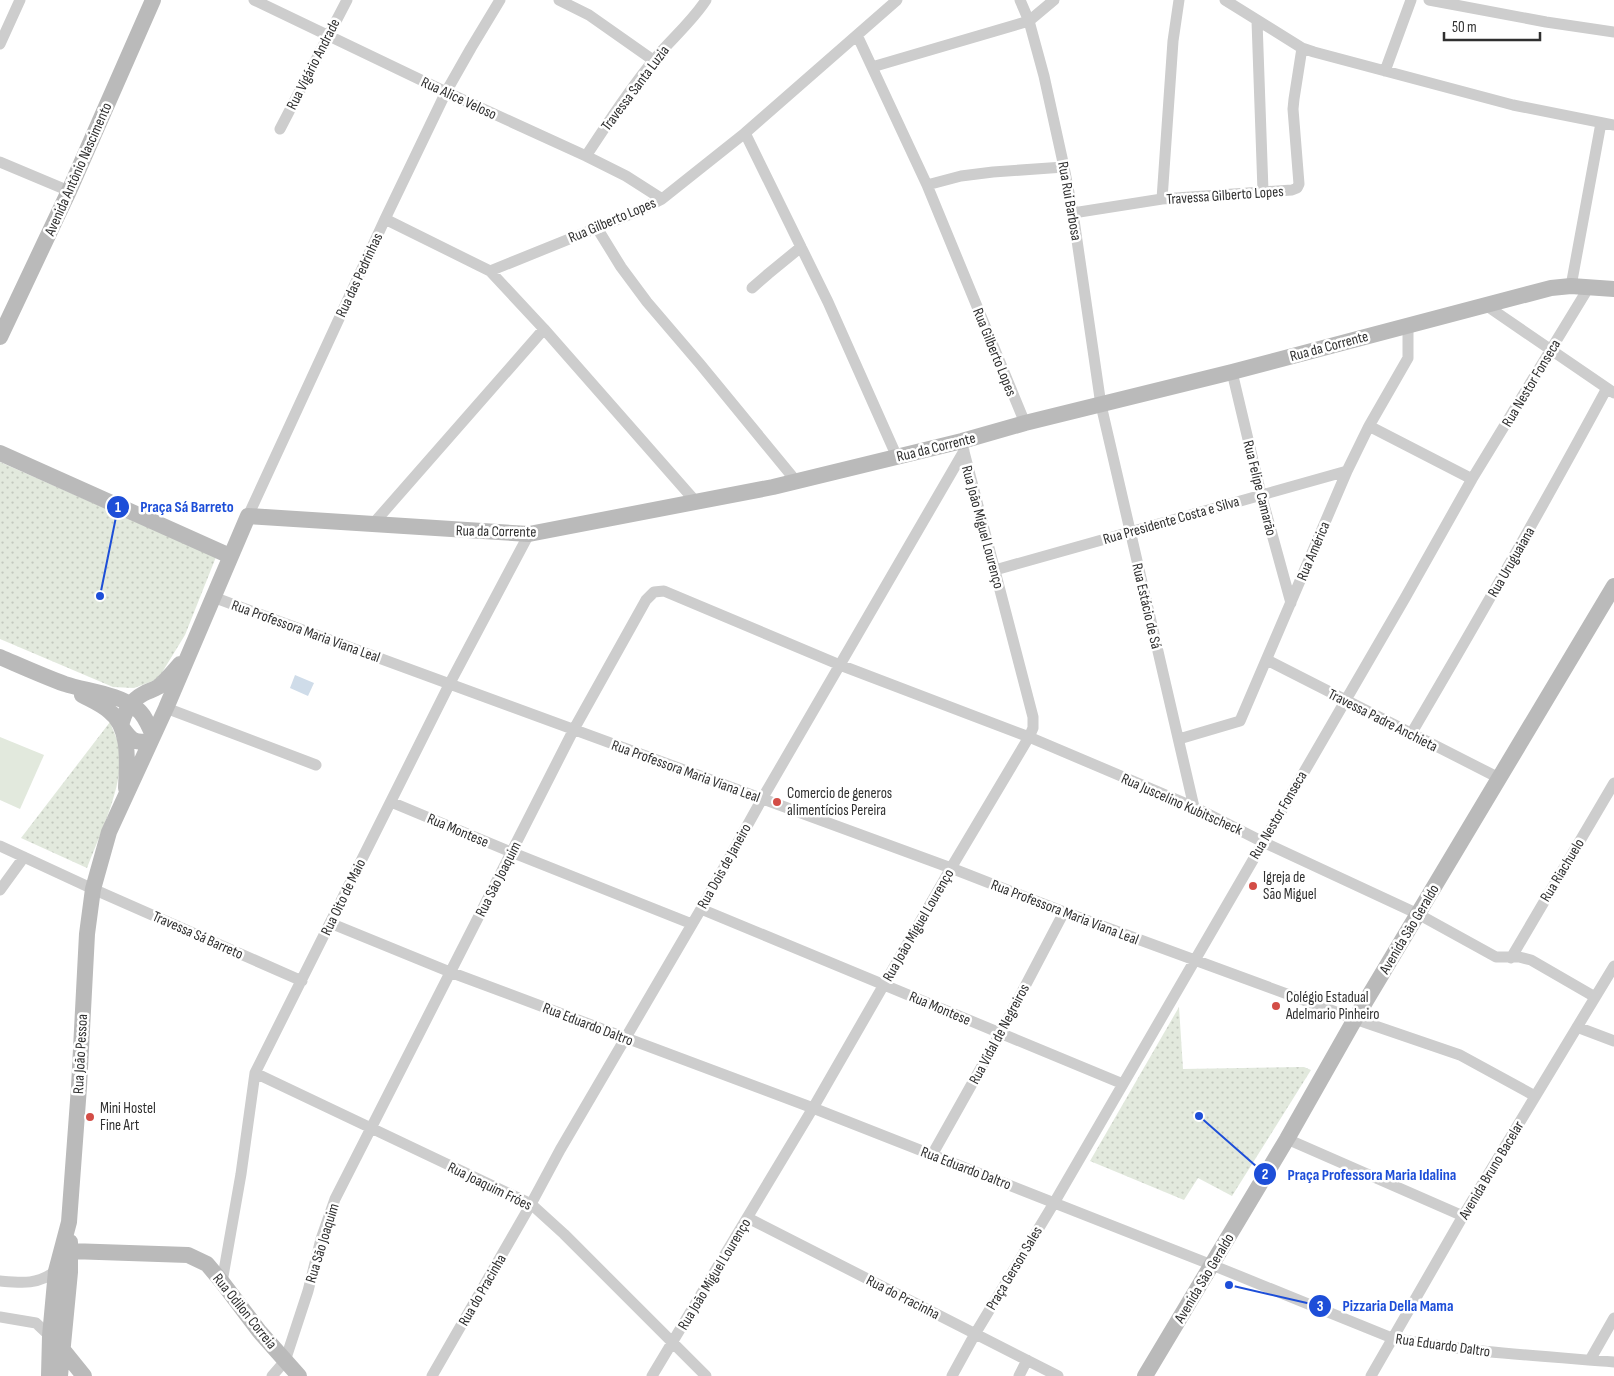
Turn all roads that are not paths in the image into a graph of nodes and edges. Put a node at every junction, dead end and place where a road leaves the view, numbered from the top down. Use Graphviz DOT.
graph roads {
  1 [pos="20,0"];
  2 [pos="153,0"];
  3 [pos="254,0"];
  4 [pos="347,0"];
  5 [pos="500,0"];
  6 [pos="559,0"];
  7 [pos="706,0"];
  8 [pos="897,0"];
  9 [pos="1020,0"];
  10 [pos="1054,0"];
  11 [pos="1179,0"];
  12 [pos="1225,0"];
  13 [pos="1411,0"];
  14 [pos="1429,0"];
  15 [pos="1029,20"];
  16 [pos="1257,20"];
  17 [pos="1614,32"];
  18 [pos="328,35"];
  19 [pos="857,35"];
  20 [pos="0,44"];
  21 [pos="1302,48"];
  22 [pos="653,60"];
  23 [pos="872,67"];
  24 [pos="1385,72"];
  25 [pos="446,92"];
  26 [pos="1601,123"];
  27 [pos="1614,125"];
  28 [pos="280,129"];
  29 [pos="745,133"];
  30 [pos="586,156"];
  31 [pos="0,162"];
  32 [pos="1064,167"];
  33 [pos="927,185"];
  34 [pos="69,191"];
  35 [pos="1264,191"];
  36 [pos="662,199"];
  37 [pos="1162,200"];
  38 [pos="1073,213"];
  39 [pos="385,219"];
  40 [pos="597,228"];
  41 [pos="801,247"];
  42 [pos="490,271"];
  43 [pos="1571,286"];
  44 [pos="1589,287"];
  45 [pos="752,288"];
  46 [pos="1614,289"];
  47 [pos="1487,306"];
  48 [pos="1408,325"];
  49 [pos="544,329"];
  50 [pos="0,337"];
  51 [pos="1551,350"];
  52 [pos="1232,372"];
  53 [pos="1610,390"];
  54 [pos="1101,405"];
  55 [pos="1025,423"];
  56 [pos="1369,426"];
  57 [pos="963,446"];
  58 [pos="0,453"];
  59 [pos="896,457"];
  60 [pos="1347,471"];
  61 [pos="1472,479"];
  62 [pos="796,481"];
  63 [pos="1261,494"];
  64 [pos="696,502"];
  65 [pos="248,516"];
  66 [pos="373,524"];
  67 [pos="1129,533"];
  68 [pos="530,534"];
  69 [pos="230,556"];
  70 [pos="995,570"];
  71 [pos="1614,586"];
  72 [pos="213,598"];
  73 [pos="1291,603"];
  74 [pos="191,650"];
  75 [pos="0,657"];
  76 [pos="1267,660"];
  77 [pos="840,665"];
  78 [pos="450,683"];
  79 [pos="66,684"];
  80 [pos="1344,701"];
  81 [pos="130,704"];
  82 [pos="166,708"];
  83 [pos="121,726"];
  84 [pos="574,729"];
  85 [pos="1411,734"];
  86 [pos="1029,737"];
  87 [pos="152,738"];
  88 [pos="1179,739"];
  89 [pos="316,764"];
  90 [pos="1499,778"];
  91 [pos="1614,783"];
  92 [pos="126,796"];
  93 [pos="762,799"];
  94 [pos="391,802"];
  95 [pos="1194,807"];
  96 [pos="1263,842"];
  97 [pos="0,846"];
  98 [pos="511,852"];
  99 [pos="24,857"];
  100 [pos="951,868"];
  101 [pos="93,889"];
  102 [pos="0,890"];
  103 [pos="701,909"];
  104 [pos="1064,912"];
  105 [pos="1418,914"];
  106 [pos="330,923"];
  107 [pos="692,924"];
  108 [pos="1511,958"];
  109 [pos="1194,960"];
  110 [pos="1614,966"];
  111 [pos="450,972"];
  112 [pos="302,981"];
  113 [pos="884,985"];
  114 [pos="1595,997"];
  115 [pos="1355,1019"];
  116 [pos="1577,1027"];
  117 [pos="1000,1034"];
  118 [pos="626,1038"];
  119 [pos="1614,1041"];
  120 [pos="255,1073"];
  121 [pos="1123,1084"];
  122 [pos="1535,1096"];
  123 [pos="813,1108"];
  124 [pos="370,1129"];
  125 [pos="1287,1139"];
  126 [pos="932,1155"];
  127 [pos="1054,1203"];
  128 [pos="531,1204"];
  129 [pos="1462,1216"];
  130 [pos="748,1218"];
  131 [pos="69,1222"];
  132 [pos="70,1251"];
  133 [pos="1212,1265"];
  134 [pos="56,1271"];
  135 [pos="0,1282"];
  136 [pos="222,1282"];
  137 [pos="0,1317"];
  138 [pos="1614,1318"];
  139 [pos="975,1334"];
  140 [pos="50,1336"];
  141 [pos="1392,1338"];
  142 [pos="672,1342"];
  143 [pos="63,1350"];
  144 [pos="1027,1360"];
  145 [pos="1590,1360"];
  146 [pos="285,1361"];
  147 [pos="1614,1362"];
  148 [pos="49,1376"];
  149 [pos="60,1376"];
  150 [pos="84,1376"];
  151 [pos="272,1376"];
  152 [pos="299,1376"];
  153 [pos="432,1376"];
  154 [pos="652,1376"];
  155 [pos="706,1376"];
  156 [pos="952,1376"];
  157 [pos="1018,1376"];
  158 [pos="1058,1376"];
  159 [pos="1145,1376"];
  160 [pos="1371,1376"];
  1 -- 20 [label="street"];
  2 -- 34 [label="street, Avenida Antônio Nascimento"];
  3 -- 18 [label="street, Rua Alice Veloso"];
  4 -- 18 [label="street, Rua Vigário Andrade"];
  5 -- 25 [label="street, Rua das Pedrinhas"];
  6 -- 22 [label="street"];
  7 -- 22 [label="street, Travessa Santa Luzia"];
  8 -- 19 [label="street, Rua Gilberto Lopes"];
  9 -- 15 [label="street, Rua Rui Barbosa"];
  10 -- 15 [label="street"];
  11 -- 37 [label="street"];
  12 -- 16 [label="street"];
  13 -- 24 [label="street"];
  14 -- 17 [label="street"];
  15 -- 23 [label="street"];
  15 -- 32 [label="street, Rua Rui Barbosa"];
  16 -- 21 [label="street"];
  16 -- 35 [label="street"];
  18 -- 25 [label="street, Rua Alice Veloso"];
  18 -- 28 [label="street, Rua Vigário Andrade"];
  19 -- 23 [label="street, Rua Gilberto Lopes"];
  19 -- 29 [label="street, Rua Gilberto Lopes"];
  21 -- 24 [label="street"];
  21 -- 35 [label="street, Travessa Gilberto Lopes"];
  22 -- 30 [label="street, Travessa Santa Luzia"];
  23 -- 33 [label="street, Rua Gilberto Lopes"];
  24 -- 26 [label="street"];
  25 -- 30 [label="street, Rua Alice Veloso"];
  25 -- 39 [label="street, Rua das Pedrinhas"];
  26 -- 27 [label="street"];
  26 -- 43 [label="street"];
  29 -- 36 [label="street, Rua Gilberto Lopes"];
  29 -- 41 [label="street"];
  30 -- 36 [label="street, Rua Alice Veloso"];
  31 -- 34 [label="street"];
  32 -- 33 [label="street"];
  32 -- 38 [label="street, Rua Rui Barbosa"];
  33 -- 55 [label="street, Rua Gilberto Lopes"];
  34 -- 50 [label="street, Avenida Antônio Nascimento"];
  35 -- 37 [label="street, Travessa Gilberto Lopes"];
  36 -- 40 [label="street, Rua Gilberto Lopes"];
  37 -- 38 [label="street, Travessa Gilberto Lopes"];
  38 -- 54 [label="street, Rua Rui Barbosa"];
  39 -- 42 [label="street"];
  39 -- 65 [label="street, Rua das Pedrinhas"];
  40 -- 42 [label="street, Rua Gilberto Lopes"];
  40 -- 62 [label="street"];
  41 -- 45 [label="street"];
  41 -- 59 [label="street"];
  42 -- 49 [label="street"];
  43 -- 44 [label="street, Rua da Corrente"];
  43 -- 47 [label="street, Rua da Corrente"];
  44 -- 46 [label="street, Rua da Corrente"];
  44 -- 51 [label="street, Rua Nestor Fonseca"];
  47 -- 48 [label="street, Rua da Corrente"];
  47 -- 51 [label="street"];
  48 -- 52 [label="street, Rua da Corrente"];
  48 -- 56 [label="street, Rua América"];
  49 -- 64 [label="street"];
  49 -- 66 [label="street"];
  51 -- 53 [label="street"];
  51 -- 61 [label="street, Rua Nestor Fonseca"];
  52 -- 54 [label="street, Rua da Corrente"];
  52 -- 63 [label="street, Rua Felipe Camarão"];
  53 -- 85 [label="street, Rua Uruguaiana"];
  54 -- 55 [label="street, Rua da Corrente"];
  54 -- 67 [label="street, Rua Estácio de Sá"];
  55 -- 57 [label="street, Rua da Corrente"];
  56 -- 60 [label="street, Rua América"];
  56 -- 61 [label="street"];
  57 -- 59 [label="street, Rua da Corrente"];
  57 -- 70 [label="street, Rua João Miguel Lourenço"];
  57 -- 77 [label="street, Rua Dois de Janeiro"];
  58 -- 69 [label="street"];
  59 -- 62 [label="street, Rua da Corrente"];
  60 -- 63 [label="street, Rua Presidente Costa e Silva"];
  60 -- 73 [label="street, Rua América"];
  61 -- 80 [label="street, Rua Nestor Fonseca"];
  62 -- 64 [label="street, Rua da Corrente"];
  63 -- 67 [label="street, Rua Presidente Costa e Silva"];
  63 -- 73 [label="street, Rua Felipe Camarão"];
  64 -- 68 [label="street, Rua da Corrente"];
  65 -- 66 [label="street, Rua da Corrente"];
  65 -- 69 [label="street, Rua das Pedrinhas"];
  66 -- 68 [label="street, Rua da Corrente"];
  67 -- 70 [label="street, Rua Presidente Costa e Silva"];
  67 -- 88 [label="street, Rua Estácio de Sá"];
  68 -- 78 [label="street, Rua Oito de Maio"];
  69 -- 72 [label="street, Rua das Pedrinhas"];
  70 -- 86 [label="street, Rua João Miguel Lourenço"];
  71 -- 90 [label="street, Avenida São Geraldo"];
  72 -- 74 [label="street, Rua das Pedrinhas"];
  72 -- 78 [label="street, Rua Professora Maria Viana Leal"];
  73 -- 76 [label="street, Rua América"];
  74 -- 81 [label="street"];
  74 -- 82 [label="street, Rua João Pessoa"];
  75 -- 79 [label="street"];
  76 -- 80 [label="street, Travessa Padre Anchieta"];
  76 -- 88 [label="street, Rua América"];
  77 -- 84 [label="street, Rua São Joaquim"];
  77 -- 86 [label="street, Rua Juscelino Kubitscheck"];
  77 -- 93 [label="street, Rua Dois de Janeiro"];
  78 -- 84 [label="street, Rua Professora Maria Viana Leal"];
  78 -- 94 [label="street, Rua Oito de Maio"];
  79 -- 81 [label="street"];
  79 -- 83 [label="street"];
  80 -- 85 [label="street, Travessa Padre Anchieta"];
  80 -- 96 [label="street, Rua Nestor Fonseca"];
  81 -- 83 [label="street"];
  81 -- 87 [label="street"];
  82 -- 87 [label="street, Rua João Pessoa"];
  82 -- 89 [label="street"];
  83 -- 87 [label="street"];
  83 -- 92 [label="street"];
  84 -- 93 [label="street, Rua Professora Maria Viana Leal"];
  84 -- 98 [label="street, Rua São Joaquim"];
  85 -- 90 [label="street, Travessa Padre Anchieta"];
  86 -- 95 [label="street, Rua Juscelino Kubitscheck"];
  86 -- 100 [label="street, Rua João Miguel Lourenço"];
  87 -- 92 [label="street, Rua João Pessoa"];
  88 -- 95 [label="street, Rua Estácio de Sá"];
  90 -- 105 [label="street, Avenida São Geraldo"];
  91 -- 108 [label="street, Rua Riachuelo"];
  92 -- 101 [label="street, Rua João Pessoa"];
  93 -- 100 [label="street, Rua Professora Maria Viana Leal"];
  93 -- 103 [label="street, Rua Dois de Janeiro"];
  94 -- 98 [label="street, Rua Montese"];
  94 -- 106 [label="street, Rua Oito de Maio"];
  95 -- 96 [label="street, Rua Juscelino Kubitscheck"];
  96 -- 105 [label="street, Rua Juscelino Kubitscheck"];
  96 -- 109 [label="street, Rua Nestor Fonseca"];
  97 -- 99 [label="street, Travessa Sá Barreto"];
  98 -- 107 [label="street, Rua Montese"];
  98 -- 111 [label="street, Rua São Joaquim"];
  99 -- 101 [label="street, Travessa Sá Barreto"];
  99 -- 102 [label="street"];
  100 -- 104 [label="street, Rua Professora Maria Viana Leal"];
  100 -- 113 [label="street, Rua João Miguel Lourenço"];
  101 -- 112 [label="street, Travessa Sá Barreto"];
  101 -- 131 [label="street, Rua João Pessoa"];
  103 -- 107 [label="street, Rua Dois de Janeiro"];
  103 -- 113 [label="street, Rua Montese"];
  104 -- 109 [label="street, Rua Professora Maria Viana Leal"];
  104 -- 117 [label="street, Rua Vidal de Negreiros"];
  105 -- 108 [label="street, Rua Juscelino Kubitscheck"];
  105 -- 115 [label="street, Avenida São Geraldo"];
  106 -- 111 [label="street, Rua Eduardo Daltro"];
  106 -- 112 [label="street, Rua Oito de Maio"];
  107 -- 118 [label="street, Rua Dois de Janeiro"];
  108 -- 114 [label="street, Rua Juscelino Kubitscheck"];
  109 -- 115 [label="street, Rua Professora Maria Viana Leal"];
  109 -- 121 [label="street, Rua Nestor Fonseca"];
  110 -- 114 [label="street, Avenida Bruno Bacelar"];
  111 -- 118 [label="street, Rua Eduardo Daltro"];
  111 -- 124 [label="street, Rua São Joaquim"];
  112 -- 120 [label="street, Rua Oito de Maio"];
  113 -- 117 [label="street, Rua Montese"];
  113 -- 123 [label="street, Rua João Miguel Lourenço"];
  114 -- 116 [label="street, Avenida Bruno Bacelar"];
  115 -- 122 [label="street, Rua Professora Maria Viana Leal"];
  115 -- 125 [label="street, Avenida São Geraldo"];
  116 -- 119 [label="street"];
  116 -- 122 [label="street, Avenida Bruno Bacelar"];
  117 -- 121 [label="street, Rua Montese"];
  117 -- 126 [label="street, Rua Vidal de Negreiros"];
  118 -- 123 [label="street, Rua Eduardo Daltro"];
  118 -- 128 [label="street, Rua Dois de Janeiro"];
  120 -- 124 [label="street, Rua Joaquim Fróes"];
  120 -- 136 [label="street, Rua Oito de Maio"];
  121 -- 127 [label="street, Rua Nestor Fonseca"];
  122 -- 129 [label="street, Avenida Bruno Bacelar"];
  123 -- 126 [label="street, Rua Eduardo Daltro"];
  123 -- 130 [label="street, Rua João Miguel Lourenço"];
  124 -- 128 [label="street, Rua Joaquim Fróes"];
  124 -- 146 [label="street, Rua São Joaquim"];
  125 -- 129 [label="street"];
  125 -- 133 [label="street, Avenida São Geraldo"];
  126 -- 127 [label="street, Rua Eduardo Daltro"];
  127 -- 133 [label="street, Rua Eduardo Daltro"];
  127 -- 139 [label="street, Praça Gerson Sales"];
  128 -- 142 [label="street, Rua Joaquim Fróes"];
  128 -- 153 [label="street, Rua do Pracinha"];
  129 -- 141 [label="street, Avenida Bruno Bacelar"];
  130 -- 139 [label="street, Rua do Pracinha"];
  130 -- 142 [label="street, Rua João Miguel Lourenço"];
  131 -- 132 [label="street"];
  131 -- 134 [label="street, Rua João Pessoa"];
  132 -- 134 [label="street"];
  132 -- 136 [label="street, Rua Odilon Correia"];
  132 -- 143 [label="street"];
  133 -- 141 [label="street, Rua Eduardo Daltro"];
  133 -- 159 [label="street, Avenida São Geraldo"];
  134 -- 135 [label="street"];
  134 -- 140 [label="street, Rua João Pessoa"];
  136 -- 146 [label="street, Rua Odilon Correia"];
  137 -- 140 [label="street"];
  138 -- 145 [label="street"];
  139 -- 144 [label="street, Rua do Pracinha"];
  139 -- 156 [label="street, Praça Gerson Sales"];
  140 -- 143 [label="street"];
  140 -- 148 [label="street, Rua João Pessoa"];
  141 -- 145 [label="street, Rua Eduardo Daltro"];
  141 -- 160 [label="street, Avenida Bruno Bacelar"];
  142 -- 154 [label="street, Rua João Miguel Lourenço"];
  142 -- 155 [label="street, Rua Joaquim Fróes"];
  143 -- 149 [label="street"];
  143 -- 150 [label="street"];
  144 -- 157 [label="street"];
  144 -- 158 [label="street, Rua do Pracinha"];
  145 -- 147 [label="street, Rua Eduardo Daltro"];
  146 -- 151 [label="street"];
  146 -- 152 [label="street, Rua Odilon Correia"];
}
